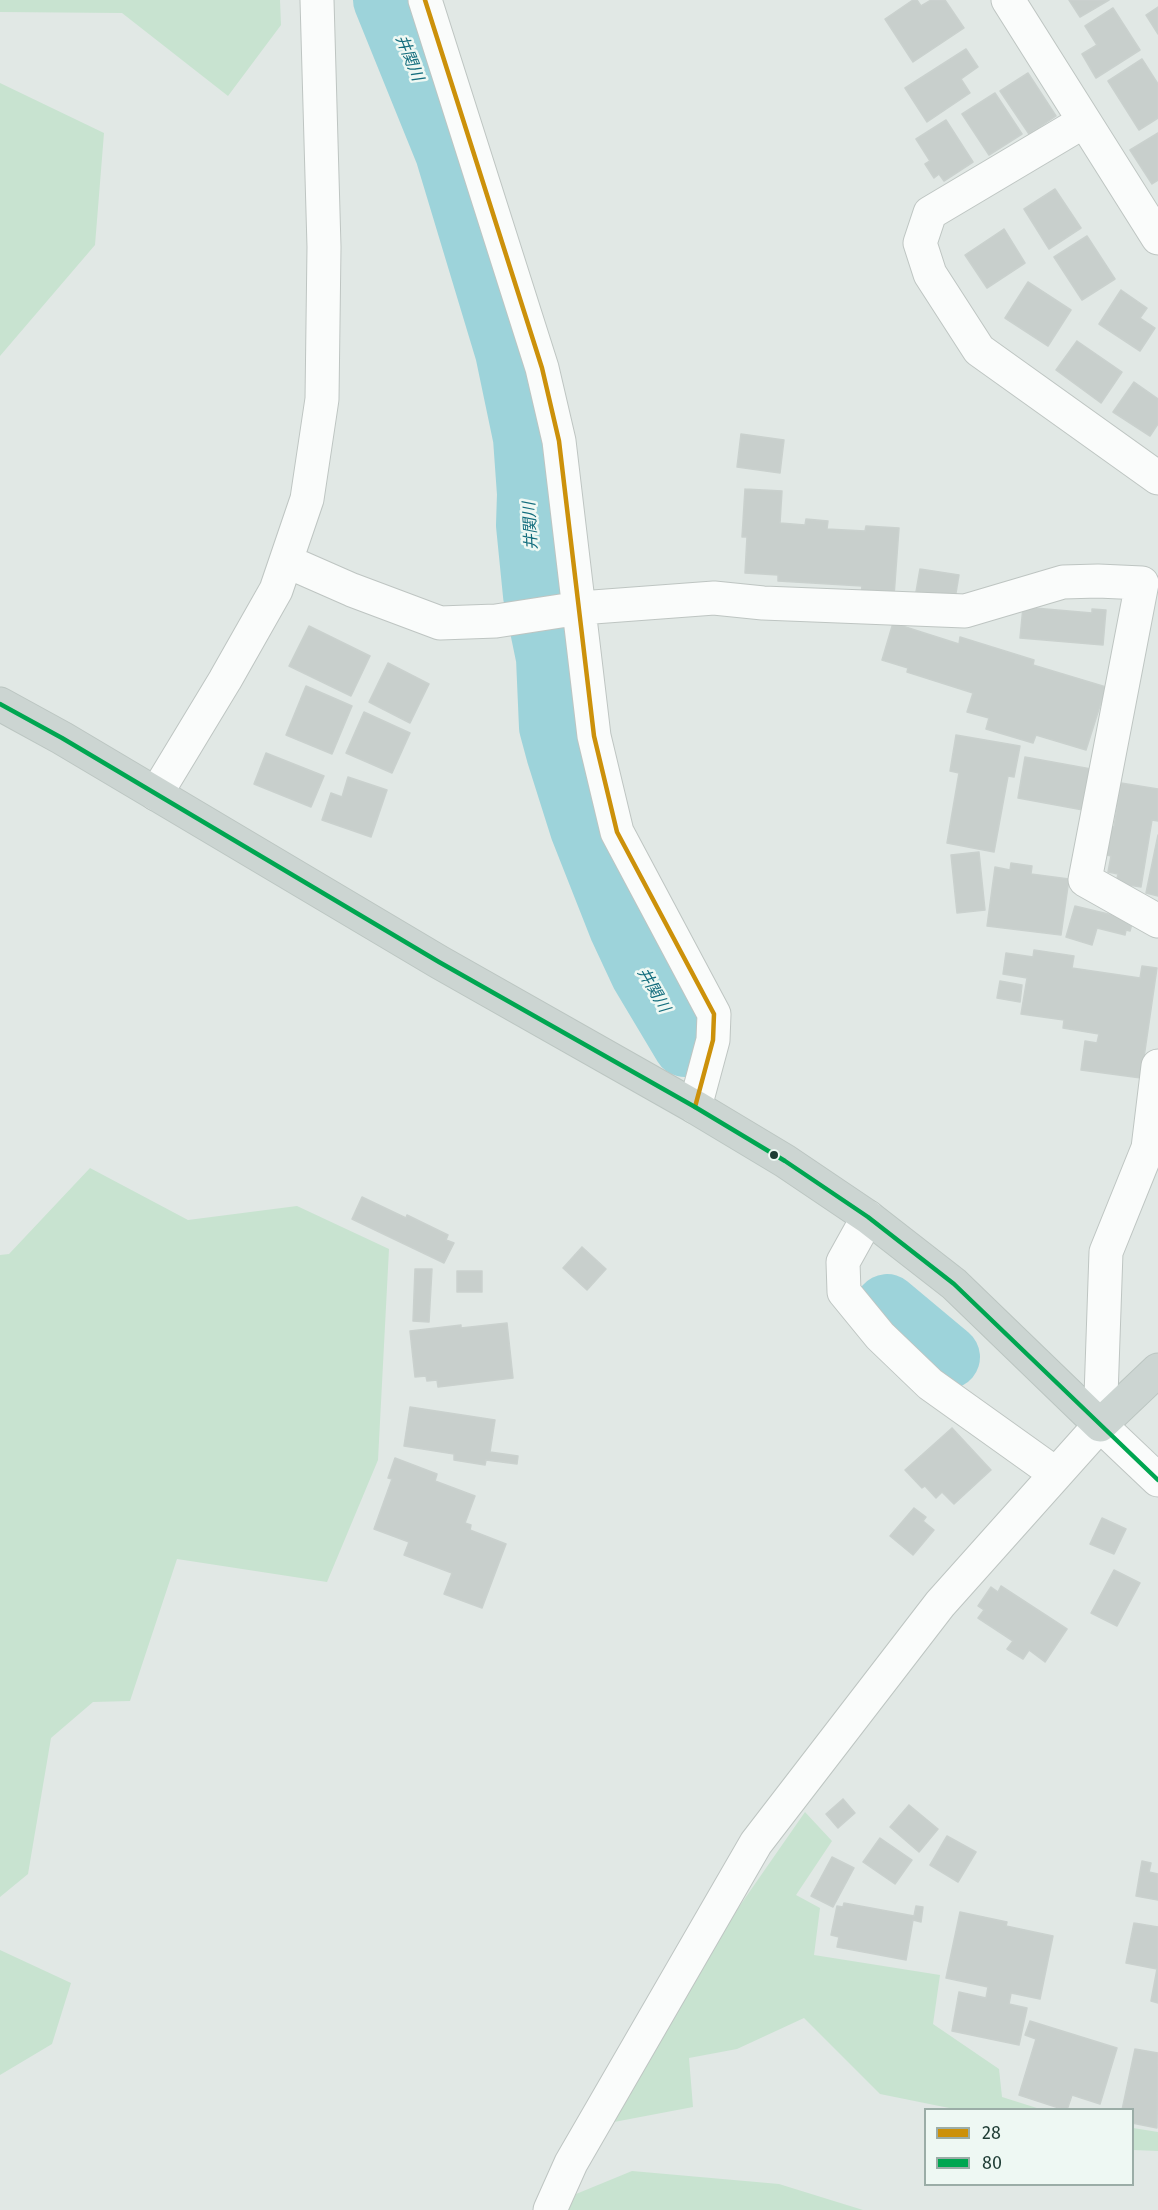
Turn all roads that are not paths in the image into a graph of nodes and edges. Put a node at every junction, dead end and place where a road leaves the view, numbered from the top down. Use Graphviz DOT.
graph roads {
  1 [pos="317,0"];
  2 [pos="424,0"];
  3 [pos="1008,0"];
  4 [pos="1083,122"];
  5 [pos="1158,238"];
  6 [pos="1158,478"];
  7 [pos="286,561"];
  8 [pos="1150,584"];
  9 [pos="572,610"];
  10 [pos="0,704"];
  11 [pos="156,794"];
  12 [pos="1158,921"];
  13 [pos="1158,1066"];
  14 [pos="695,1107"];
  15 [pos="868,1217"];
  16 [pos="1158,1370"];
  17 [pos="1100,1425"];
  18 [pos="1056,1474"];
  19 [pos="1158,1480"];
  20 [pos="550,2210"];
  1 -- 7 [label="street"];
  2 -- 9 [label="street"];
  3 -- 4 [label="street"];
  4 -- 5 [label="street"];
  4 -- 6 [label="street"];
  7 -- 9 [label="street"];
  7 -- 11 [label="street"];
  8 -- 9 [label="street"];
  8 -- 12 [label="street"];
  9 -- 14 [label="street"];
  10 -- 11 [label="main road"];
  11 -- 14 [label="main road"];
  13 -- 17 [label="street"];
  14 -- 15 [label="main road"];
  15 -- 17 [label="main road"];
  15 -- 18 [label="street"];
  16 -- 17 [label="main road"];
  17 -- 18 [label="street"];
  17 -- 19 [label="street"];
  18 -- 20 [label="street"];
}
